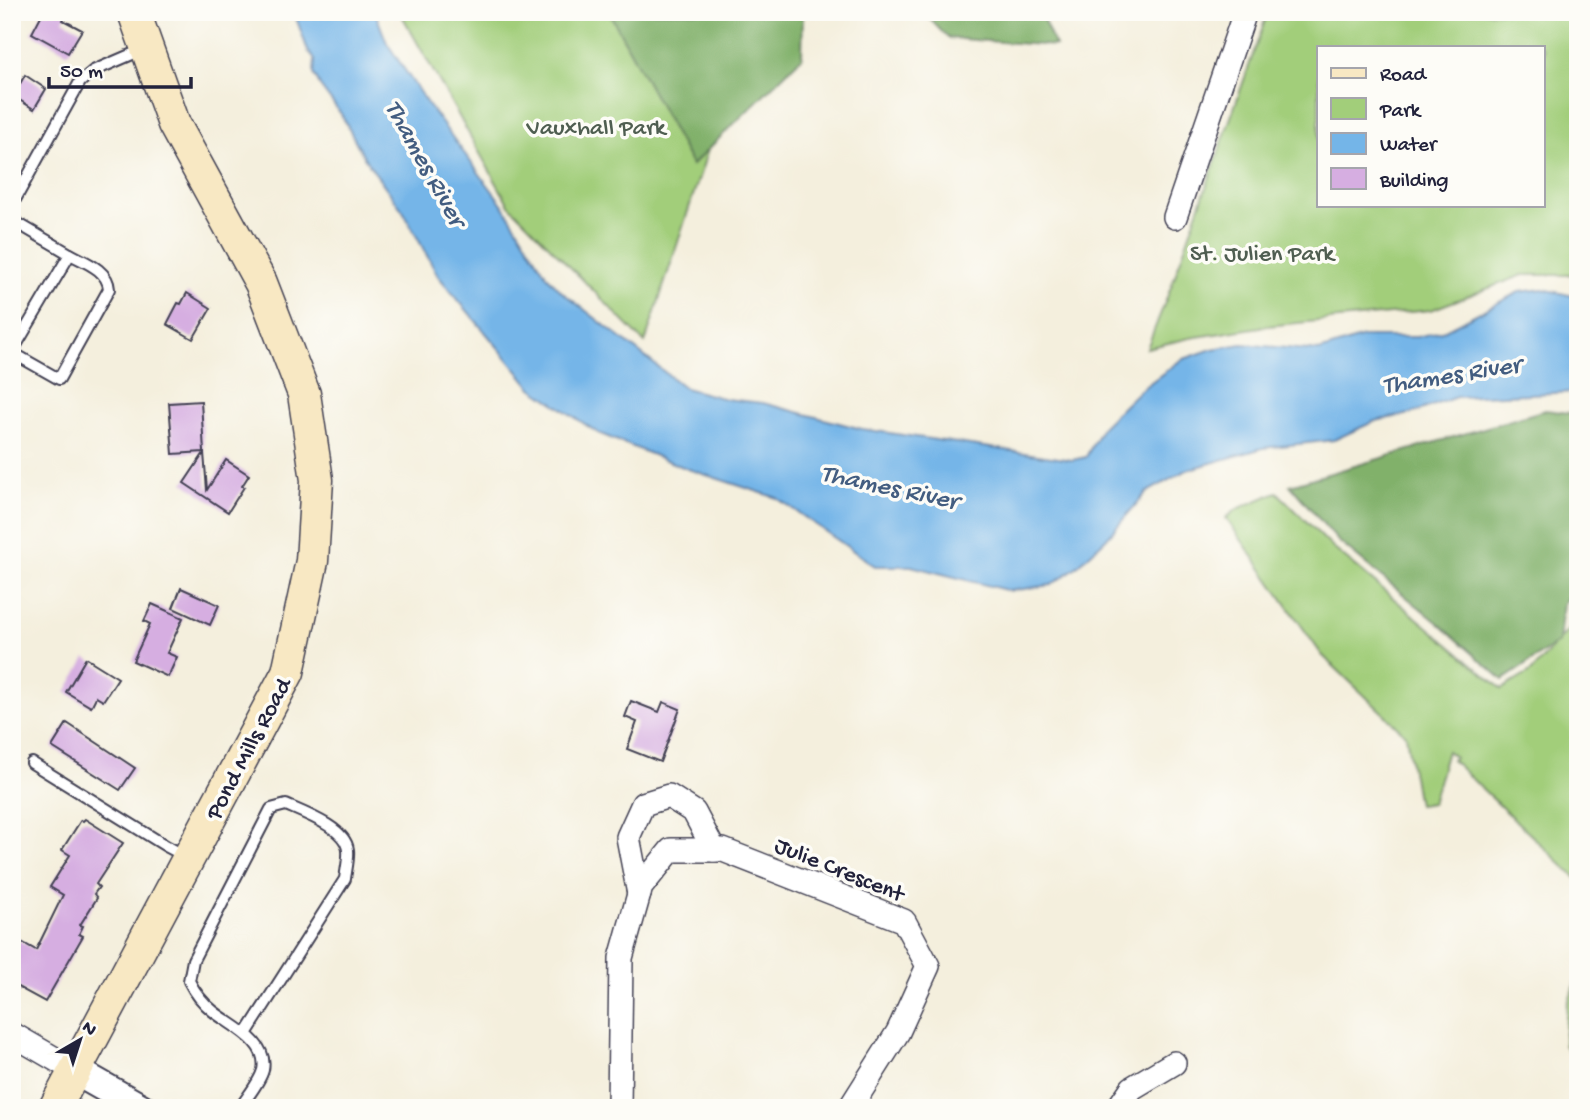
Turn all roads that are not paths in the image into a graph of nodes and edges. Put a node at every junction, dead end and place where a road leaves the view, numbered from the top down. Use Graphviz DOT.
graph roads {
  1 [pos="134,12"];
  2 [pos="1245,12"];
  3 [pos="147,48"];
  4 [pos="12,205"];
  5 [pos="1175,217"];
  6 [pos="12,220"];
  7 [pos="70,254"];
  8 [pos="13,353"];
  9 [pos="32,763"];
  10 [pos="714,850"];
  11 [pos="189,858"];
  12 [pos="639,894"];
  13 [pos="12,1034"];
  14 [pos="246,1034"];
  15 [pos="1174,1063"];
  16 [pos="74,1070"];
  17 [pos="55,1108"];
  18 [pos="141,1108"];
  19 [pos="240,1108"];
  20 [pos="618,1108"];
  21 [pos="849,1108"];
  22 [pos="1118,1108"];
  1 -- 3 [label="main road, Pond Mills Road"];
  2 -- 5 [label="street"];
  3 -- 4 [label="lane"];
  3 -- 11 [label="main road, Pond Mills Road"];
  6 -- 7 [label="lane"];
  7 -- 8 [label="lane"];
  7 -- 8 [label="lane"];
  9 -- 11 [label="lane"];
  10 -- 12 [label="street, Julie Crescent"];
  10 -- 12 [label="street, Julie Crescent"];
  10 -- 21 [label="street, Julie Crescent"];
  11 -- 16 [label="main road, Pond Mills Road"];
  12 -- 20 [label="street, Julie Crescent"];
  13 -- 16 [label="street"];
  14 -- 14 [label="lane"];
  14 -- 19 [label="lane"];
  15 -- 22 [label="street"];
  16 -- 17 [label="main road, Pond Mills Road"];
  16 -- 18 [label="street"];
}
